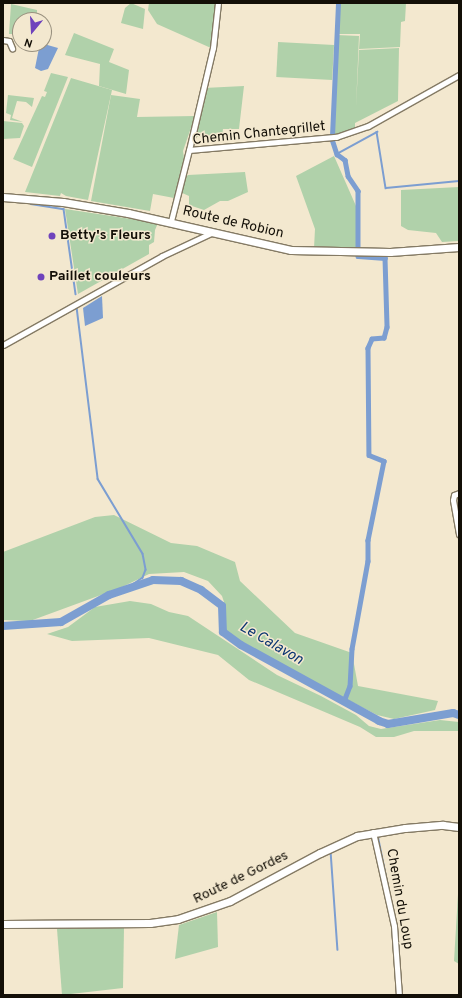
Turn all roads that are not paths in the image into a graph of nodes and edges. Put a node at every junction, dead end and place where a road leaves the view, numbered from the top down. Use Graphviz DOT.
graph roads {
  1 [pos="218,3"];
  2 [pos="3,40"];
  3 [pos="12,48"];
  4 [pos="459,75"];
  5 [pos="189,150"];
  6 [pos="3,197"];
  7 [pos="171,221"];
  8 [pos="213,232"];
  9 [pos="459,247"];
  10 [pos="3,345"];
  11 [pos="459,493"];
  12 [pos="459,534"];
  13 [pos="459,827"];
  14 [pos="373,832"];
  15 [pos="3,924"];
  16 [pos="399,995"];
  1 -- 5 [label="street"];
  2 -- 3 [label="street"];
  4 -- 5 [label="street, Chemin Chantegrillet"];
  5 -- 7 [label="street, Chemin Chantegrillet"];
  6 -- 7 [label="street, Route de Robion"];
  7 -- 8 [label="street, Route de Robion"];
  8 -- 9 [label="street, Route de Robion"];
  8 -- 10 [label="street"];
  11 -- 12 [label="street"];
  13 -- 14 [label="street, Route de Gordes"];
  14 -- 15 [label="street, Route de Gordes"];
  14 -- 16 [label="street, Chemin du Loup"];
}
